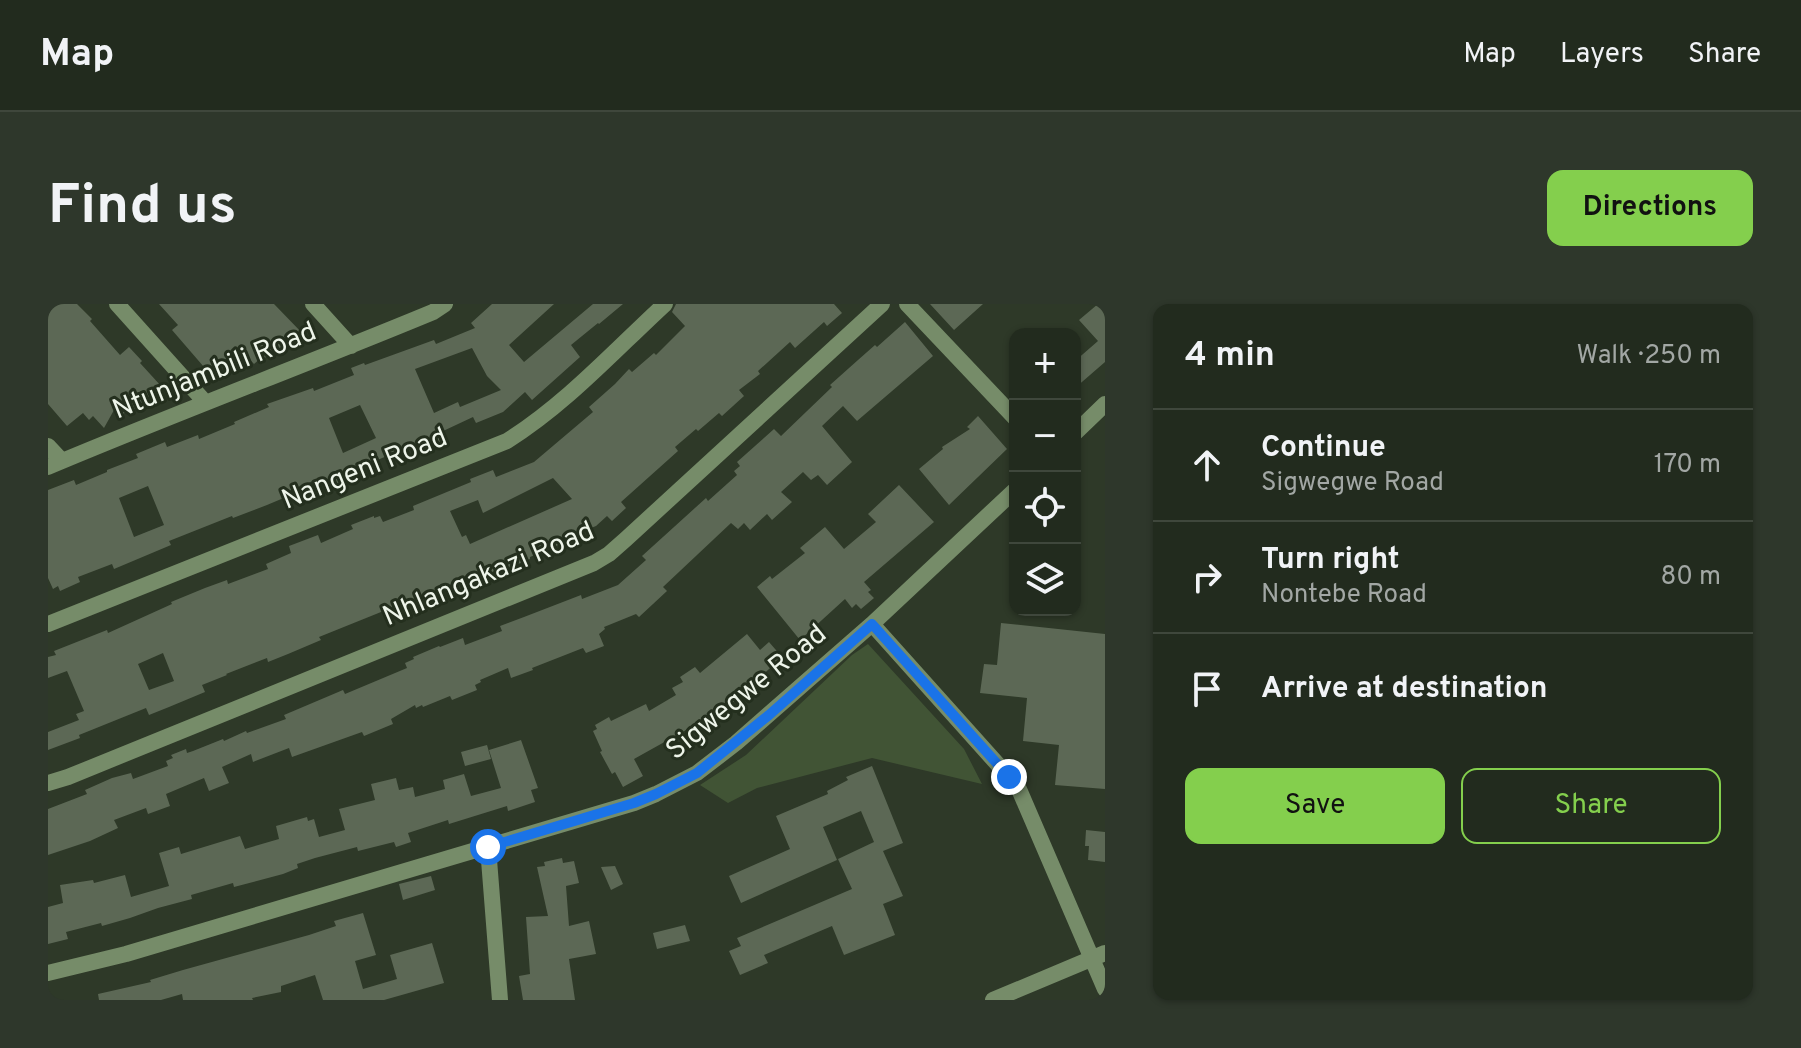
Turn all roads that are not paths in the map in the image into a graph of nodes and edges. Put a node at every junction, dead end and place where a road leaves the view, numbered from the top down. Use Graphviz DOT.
graph roads {
  1 [pos="117,304"];
  2 [pos="313,304"];
  3 [pos="445,304"];
  4 [pos="665,304"];
  5 [pos="882,304"];
  6 [pos="907,304"];
  7 [pos="351,346"];
  8 [pos="205,402"];
  9 [pos="1105,404"];
  10 [pos="1009,412"];
  11 [pos="1081,427"];
  12 [pos="48,446"];
  13 [pos="55,464"];
  14 [pos="1009,496"];
  15 [pos="48,624"];
  16 [pos="872,624"];
  17 [pos="48,783"];
  18 [pos="488,847"];
  19 [pos="1099,956"];
  20 [pos="48,973"];
  21 [pos="1105,989"];
  22 [pos="500,1000"];
  23 [pos="993,1000"];
  1 -- 8 [label="street"];
  2 -- 7 [label="street"];
  3 -- 7 [label="street, Ntunjambili Road"];
  4 -- 15 [label="street, Nangeni Road"];
  5 -- 17 [label="street, Nhlangakazi Road"];
  6 -- 10 [label="street"];
  7 -- 8 [label="street, Ntunjambili Road"];
  8 -- 13 [label="street, Ntunjambili Road"];
  9 -- 11 [label="street"];
  12 -- 13 [label="street"];
  14 -- 16 [label="street, Sigwegwe Road"];
  16 -- 18 [label="street, Sigwegwe Road"];
  16 -- 19 [label="street"];
  18 -- 20 [label="street, Sigwegwe Road"];
  18 -- 22 [label="street"];
  19 -- 21 [label="street"];
  19 -- 23 [label="street"];
}
